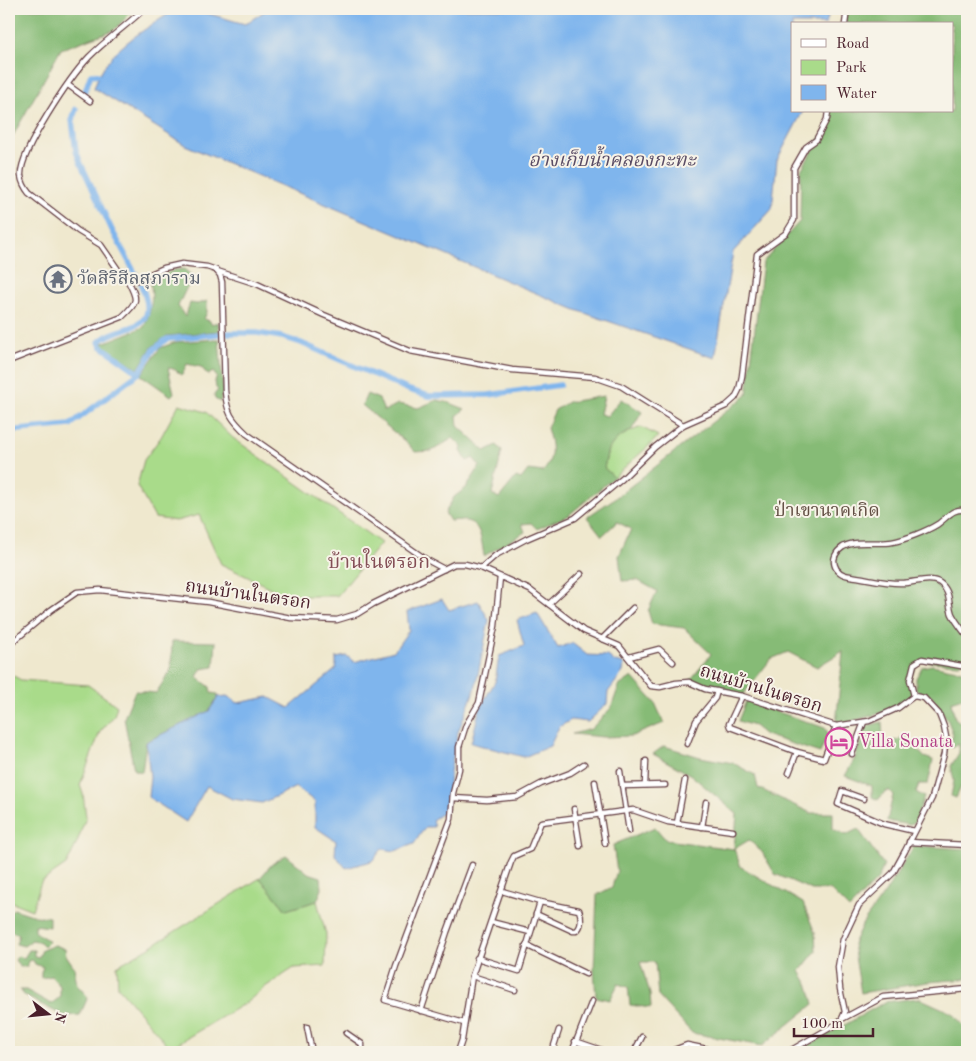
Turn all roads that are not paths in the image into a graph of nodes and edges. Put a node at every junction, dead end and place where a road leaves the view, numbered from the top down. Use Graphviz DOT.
graph roads {
  1 [pos="144,9"];
  2 [pos="847,9"];
  3 [pos="845,22"];
  4 [pos="68,85"];
  5 [pos="90,101"];
  6 [pos="828,112"];
  7 [pos="216,270"];
  8 [pos="127,279"];
  9 [pos="9,360"];
  10 [pos="683,424"];
  11 [pos="967,510"];
  12 [pos="481,568"];
  13 [pos="444,569"];
  14 [pos="581,574"];
  15 [pos="500,577"];
  16 [pos="549,604"];
  17 [pos="633,608"];
  18 [pos="967,636"];
  19 [pos="602,639"];
  20 [pos="9,645"];
  21 [pos="629,657"];
  22 [pos="673,662"];
  23 [pos="967,667"];
  24 [pos="717,691"];
  25 [pos="742,696"];
  26 [pos="914,696"];
  27 [pos="864,722"];
  28 [pos="836,726"];
  29 [pos="688,744"];
  30 [pos="797,752"];
  31 [pos="852,754"];
  32 [pos="646,761"];
  33 [pos="584,764"];
  34 [pos="620,772"];
  35 [pos="789,773"];
  36 [pos="685,780"];
  37 [pos="595,782"];
  38 [pos="645,785"];
  39 [pos="665,785"];
  40 [pos="622,786"];
  41 [pos="453,798"];
  42 [pos="864,799"];
  43 [pos="706,802"];
  44 [pos="574,808"];
  45 [pos="626,810"];
  46 [pos="600,814"];
  47 [pos="575,817"];
  48 [pos="677,823"];
  49 [pos="702,827"];
  50 [pos="629,831"];
  51 [pos="914,831"];
  52 [pos="732,832"];
  53 [pos="910,842"];
  54 [pos="604,843"];
  55 [pos="967,845"];
  56 [pos="580,846"];
  57 [pos="472,865"];
  58 [pos="502,891"];
  59 [pos="540,902"];
  60 [pos="536,914"];
  61 [pos="491,922"];
  62 [pos="530,932"];
  63 [pos="526,945"];
  64 [pos="477,958"];
  65 [pos="586,974"];
  66 [pos="472,976"];
  67 [pos="967,989"];
  68 [pos="515,990"];
  69 [pos="592,1001"];
  70 [pos="421,1011"];
  71 [pos="842,1019"];
  72 [pos="464,1023"];
  73 [pos="307,1027"];
  74 [pos="559,1030"];
  75 [pos="346,1034"];
  76 [pos="642,1037"];
  77 [pos="575,1042"];
  78 [pos="312,1052"];
  79 [pos="362,1052"];
  80 [pos="458,1052"];
  81 [pos="552,1052"];
  82 [pos="572,1052"];
  83 [pos="607,1052"];
  84 [pos="634,1052"];
  85 [pos="670,1052"];
  86 [pos="721,1052"];
  87 [pos="788,1052"];
  1 -- 4 [label="street"];
  2 -- 3 [label="street"];
  4 -- 5 [label="street"];
  4 -- 8 [label="street"];
  6 -- 10 [label="street"];
  7 -- 8 [label="street"];
  7 -- 10 [label="street"];
  7 -- 13 [label="street"];
  8 -- 9 [label="street"];
  10 -- 12 [label="street"];
  11 -- 18 [label="street"];
  12 -- 13 [label="street, ถนนบ้านในตรอก"];
  12 -- 15 [label="street, ถนนบ้านในตรอก"];
  13 -- 20 [label="street, ถนนบ้านในตรอก"];
  14 -- 16 [label="street"];
  15 -- 16 [label="street, ถนนบ้านในตรอก"];
  15 -- 41 [label="street"];
  16 -- 19 [label="street, ถนนบ้านในตรอก"];
  17 -- 19 [label="street"];
  19 -- 21 [label="street, ถนนบ้านในตรอก"];
  21 -- 22 [label="street"];
  21 -- 24 [label="street, ถนนบ้านในตรอก"];
  23 -- 26 [label="street"];
  24 -- 25 [label="street, ถนนบ้านในตรอก"];
  24 -- 29 [label="street"];
  25 -- 28 [label="street, ถนนบ้านในตรอก"];
  25 -- 30 [label="street"];
  26 -- 27 [label="street, ถนนบ้านในตรอก"];
  26 -- 51 [label="street"];
  27 -- 28 [label="street, ถนนบ้านในตรอก"];
  27 -- 31 [label="street"];
  28 -- 30 [label="street"];
  30 -- 35 [label="street"];
  32 -- 38 [label="street"];
  33 -- 41 [label="street"];
  34 -- 40 [label="street"];
  36 -- 48 [label="street"];
  37 -- 46 [label="street"];
  38 -- 39 [label="street"];
  38 -- 40 [label="street"];
  40 -- 45 [label="street"];
  41 -- 70 [label="street"];
  42 -- 51 [label="street"];
  43 -- 49 [label="street"];
  44 -- 47 [label="street"];
  45 -- 46 [label="street"];
  45 -- 48 [label="street"];
  45 -- 50 [label="street"];
  46 -- 47 [label="street"];
  46 -- 54 [label="street"];
  47 -- 56 [label="street"];
  47 -- 58 [label="street"];
  48 -- 49 [label="street"];
  49 -- 52 [label="street"];
  51 -- 53 [label="street"];
  53 -- 55 [label="street"];
  53 -- 71 [label="street"];
  57 -- 70 [label="street"];
  58 -- 59 [label="street"];
  58 -- 61 [label="street"];
  59 -- 60 [label="street"];
  59 -- 60 [label="street"];
  60 -- 62 [label="street"];
  61 -- 62 [label="street"];
  61 -- 64 [label="street"];
  62 -- 63 [label="street"];
  63 -- 64 [label="street"];
  63 -- 65 [label="street"];
  64 -- 66 [label="street"];
  66 -- 68 [label="street"];
  66 -- 72 [label="street"];
  67 -- 71 [label="street"];
  69 -- 77 [label="street"];
  70 -- 72 [label="street"];
  71 -- 87 [label="street"];
  72 -- 80 [label="street"];
  73 -- 78 [label="street"];
  74 -- 81 [label="street"];
  75 -- 79 [label="street"];
  76 -- 84 [label="street"];
  77 -- 82 [label="street"];
  77 -- 83 [label="street"];
  85 -- 86 [label="street"];
}
